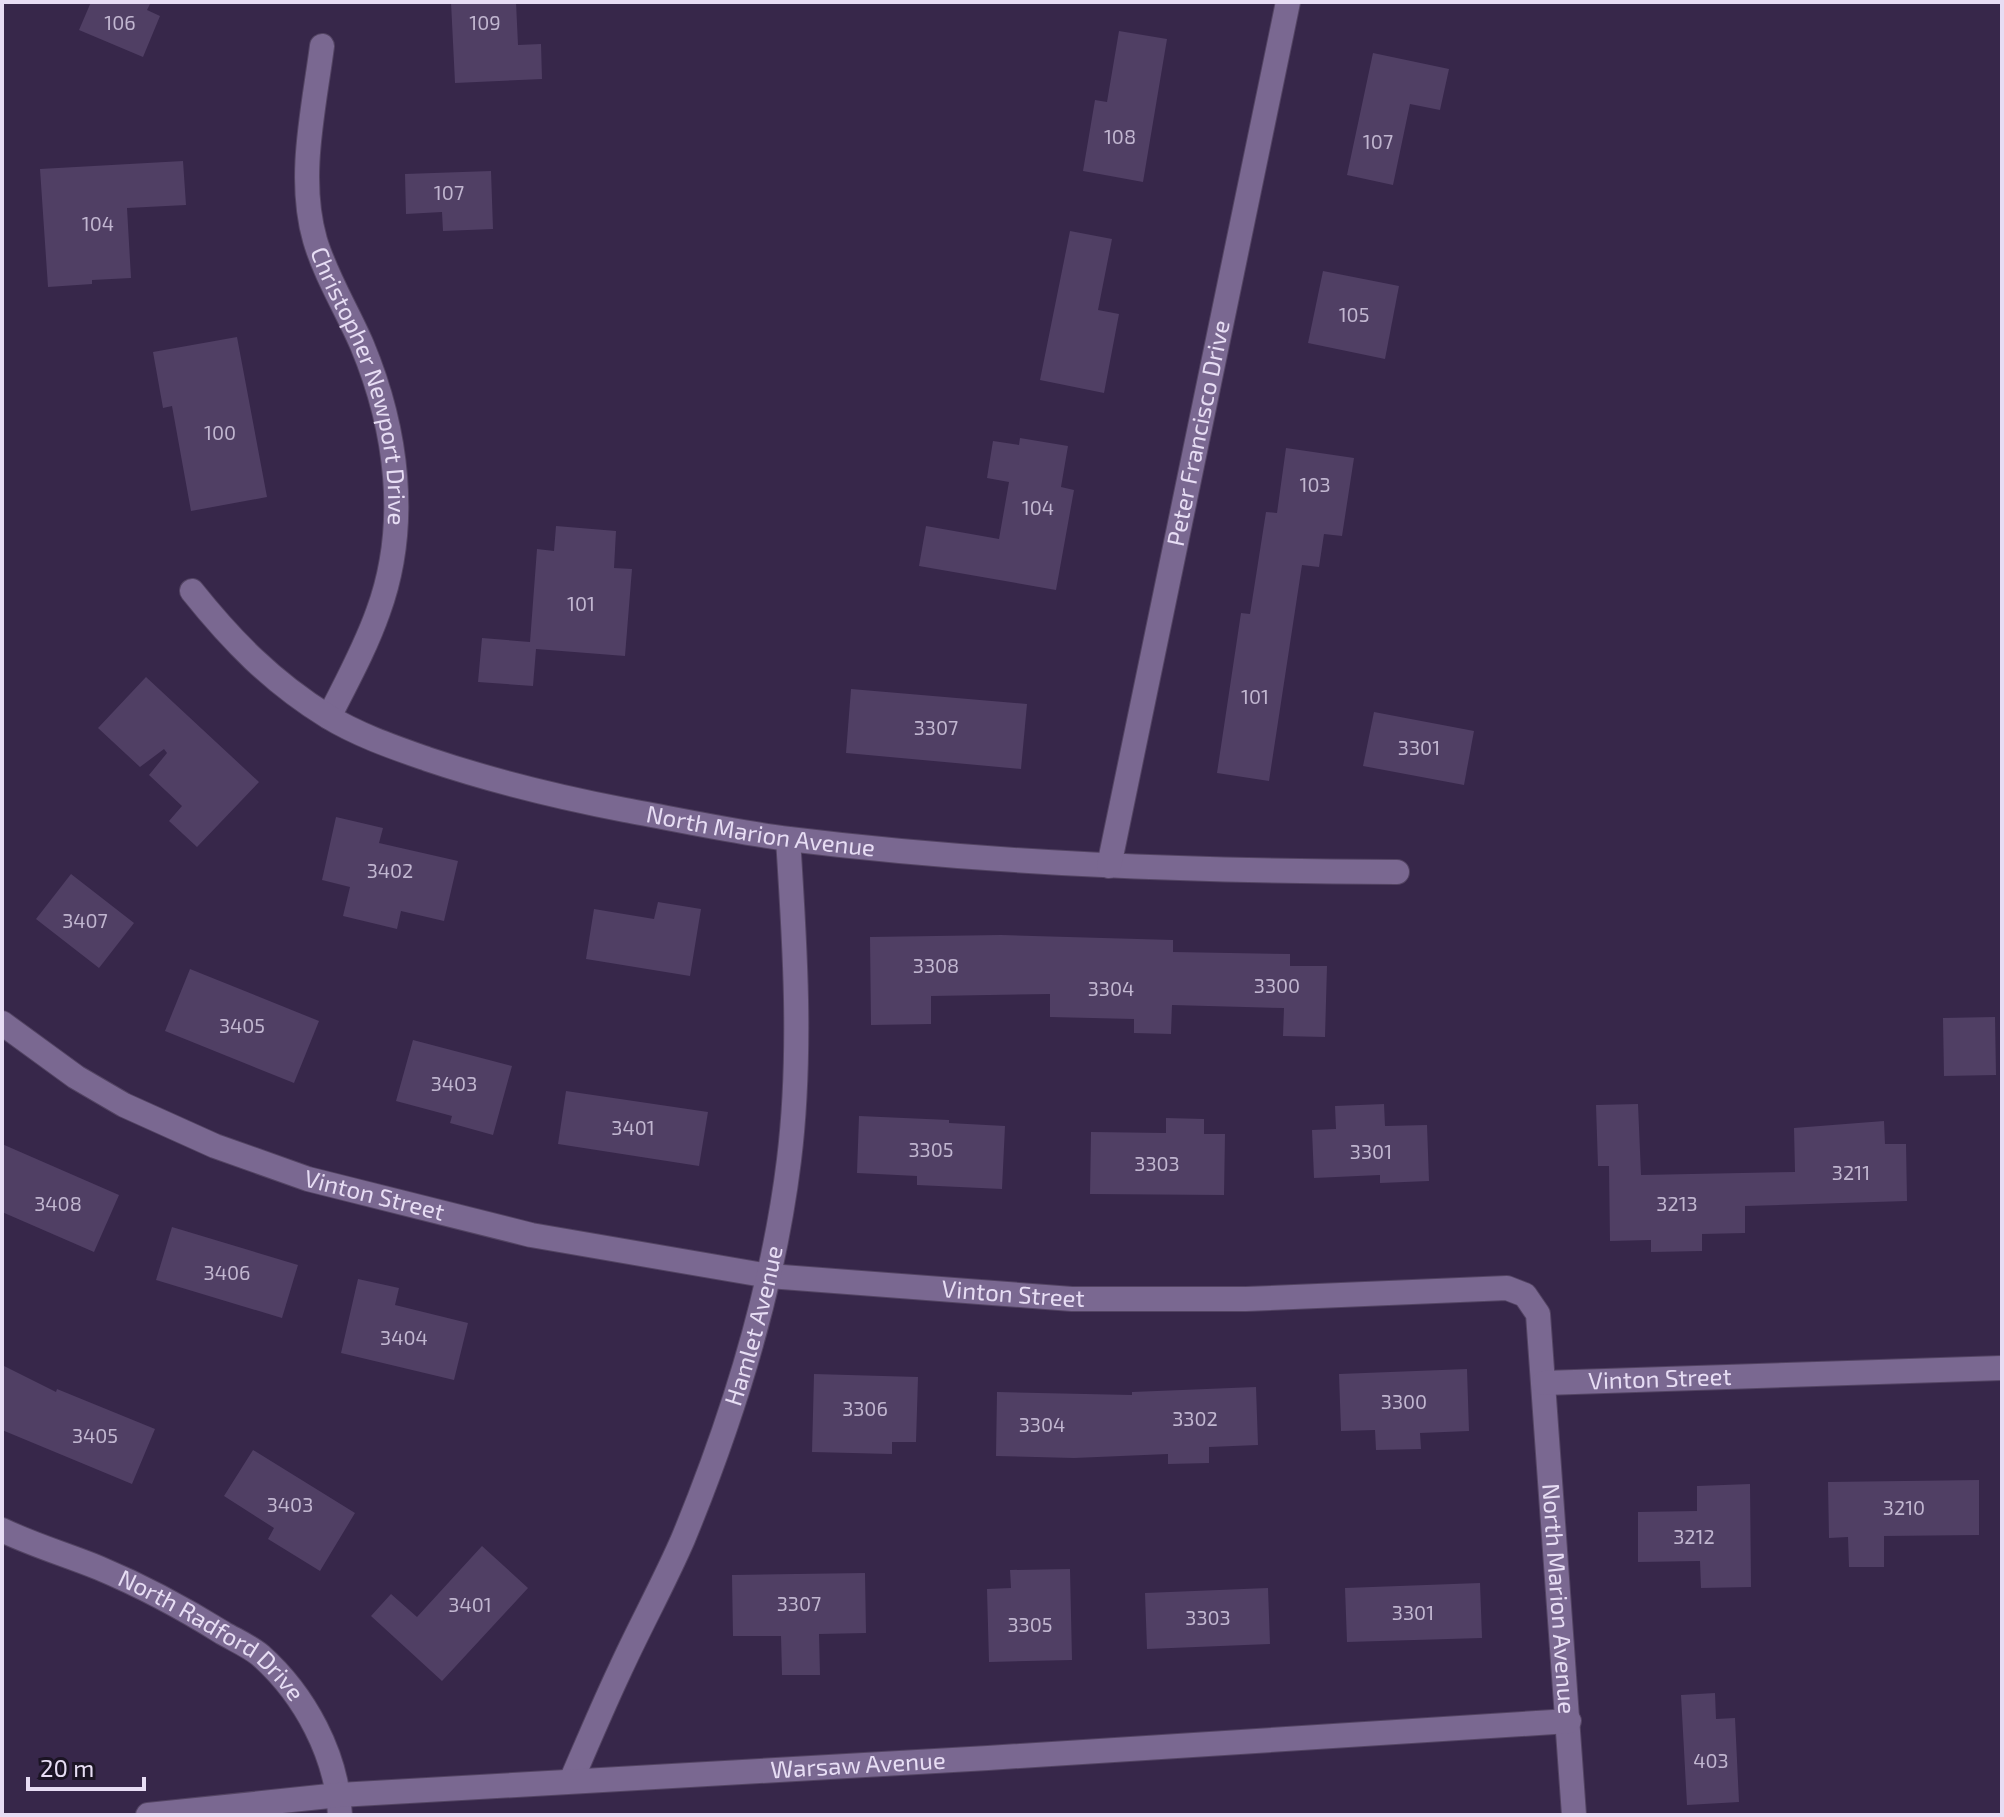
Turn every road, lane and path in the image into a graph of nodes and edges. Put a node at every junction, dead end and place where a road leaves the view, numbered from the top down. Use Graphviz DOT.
graph roads {
  1 [pos="1288,2"];
  2 [pos="322,46"];
  3 [pos="192,591"];
  4 [pos="329,717"];
  5 [pos="788,839"];
  6 [pos="1109,866"];
  7 [pos="1397,872"];
  8 [pos="2,1023"];
  9 [pos="769,1276"];
  10 [pos="2002,1368"];
  11 [pos="1544,1383"];
  12 [pos="2,1530"];
  13 [pos="1569,1721"];
  14 [pos="571,1781"];
  15 [pos="340,1805"];
  16 [pos="148,1815"];
  17 [pos="1574,1815"];
  1 -- 6 [label="street, Peter Francisco Drive"];
  2 -- 4 [label="street, Christopher Newport Drive"];
  3 -- 4 [label="street, North Marion Avenue"];
  4 -- 5 [label="street, North Marion Avenue"];
  5 -- 6 [label="street, North Marion Avenue"];
  5 -- 9 [label="street, Hamlet Avenue"];
  6 -- 7 [label="street, North Marion Avenue"];
  8 -- 9 [label="street, Vinton Street"];
  9 -- 11 [label="street, Vinton Street"];
  9 -- 14 [label="street, Hamlet Avenue"];
  10 -- 11 [label="street, Vinton Street"];
  11 -- 13 [label="street, North Marion Avenue"];
  12 -- 15 [label="street, North Radford Drive"];
  13 -- 14 [label="street, Warsaw Avenue"];
  13 -- 17 [label="street, North Marion Avenue"];
  14 -- 15 [label="street, Warsaw Avenue"];
  15 -- 16 [label="street, Warsaw Avenue"];
}
